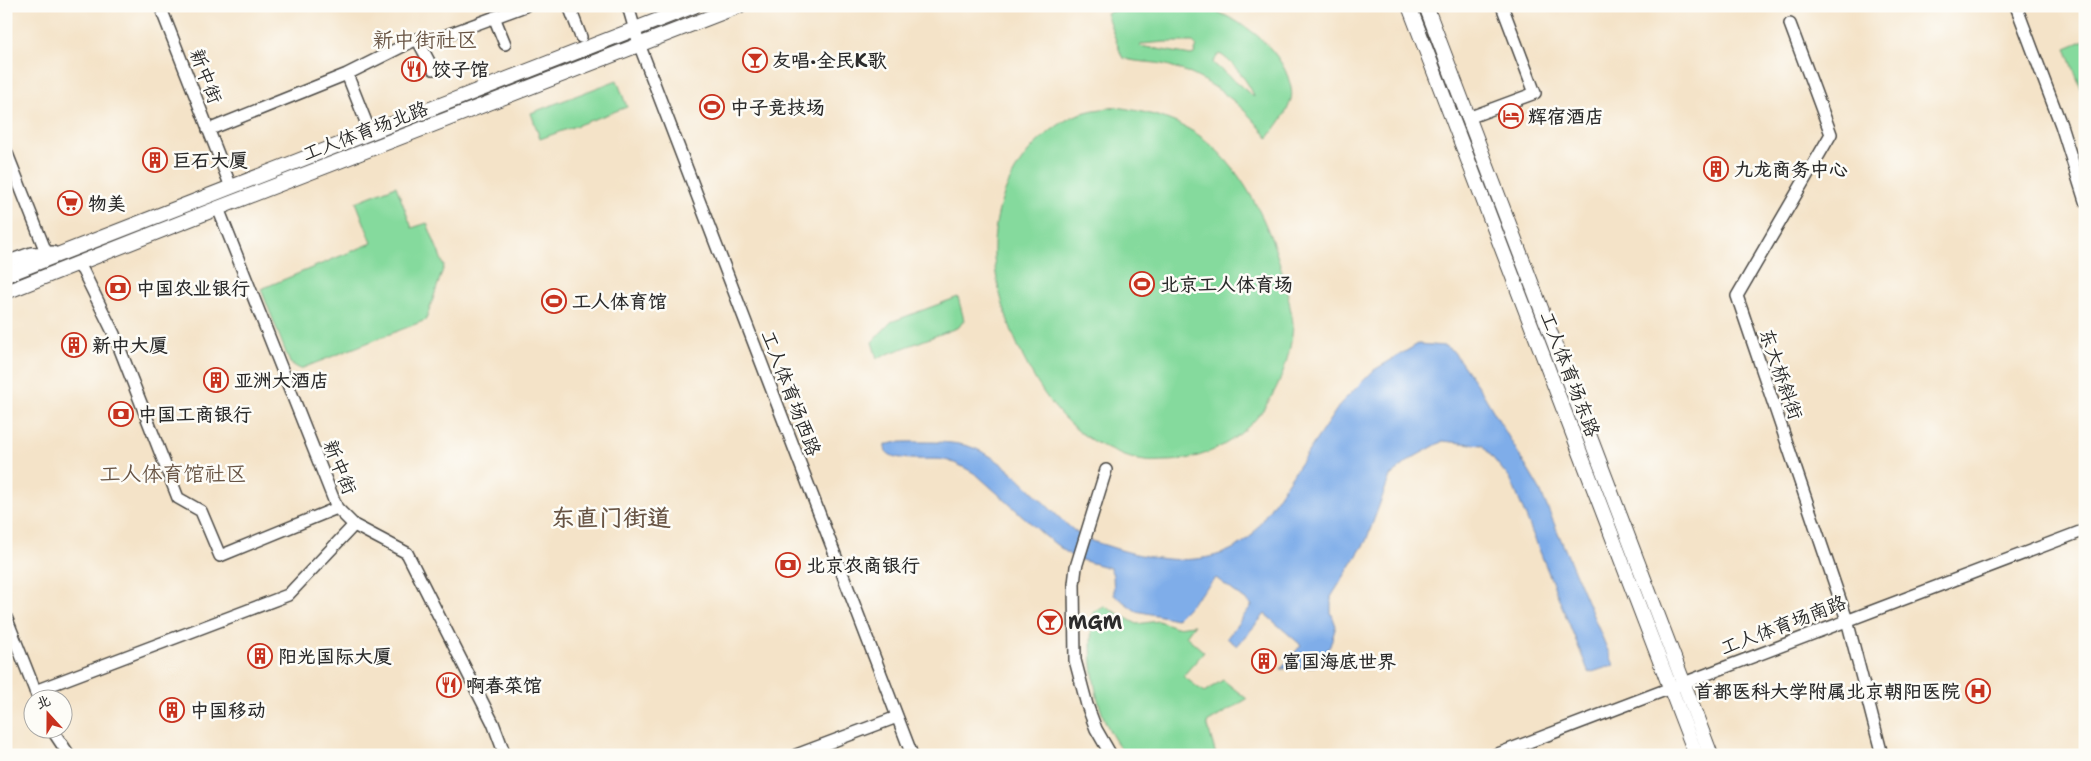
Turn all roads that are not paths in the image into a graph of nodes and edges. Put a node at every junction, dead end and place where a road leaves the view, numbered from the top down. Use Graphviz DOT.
graph roads {
  1 [pos="160,6"];
  2 [pos="525,6"];
  3 [pos="569,6"];
  4 [pos="628,6"];
  5 [pos="694,6"];
  6 [pos="739,6"];
  7 [pos="1409,6"];
  8 [pos="1426,6"];
  9 [pos="1502,6"];
  10 [pos="2016,6"];
  11 [pos="494,17"];
  12 [pos="1790,24"];
  13 [pos="634,29"];
  14 [pos="581,37"];
  15 [pos="417,39"];
  16 [pos="505,44"];
  17 [pos="639,44"];
  18 [pos="432,69"];
  19 [pos="348,74"];
  20 [pos="1468,118"];
  21 [pos="366,122"];
  22 [pos="208,130"];
  23 [pos="6,151"];
  24 [pos="231,187"];
  25 [pos="2085,201"];
  26 [pos="218,208"];
  27 [pos="46,252"];
  28 [pos="66,252"];
  29 [pos="6,262"];
  30 [pos="77,264"];
  31 [pos="6,275"];
  32 [pos="6,292"];
  33 [pos="1106,470"];
  34 [pos="337,508"];
  35 [pos="354,525"];
  36 [pos="2085,530"];
  37 [pos="6,617"];
  38 [pos="1846,620"];
  39 [pos="1676,684"];
  40 [pos="34,688"];
  41 [pos="55,688"];
  42 [pos="896,717"];
  43 [pos="58,738"];
  44 [pos="69,755"];
  45 [pos="505,755"];
  46 [pos="796,755"];
  47 [pos="912,755"];
  48 [pos="1111,755"];
  49 [pos="1495,755"];
  50 [pos="1696,755"];
  51 [pos="1711,755"];
  52 [pos="1882,755"];
  1 -- 22 [label="street, 新中街"];
  2 -- 11 [label="street"];
  3 -- 14 [label="street"];
  4 -- 13 [label="street, 工人体育场西路"];
  5 -- 13 [label="main road, 工人体育场北路"];
  6 -- 17 [label="main road, 工人体育场北路"];
  7 -- 39 [label="main road, 工人体育场东路"];
  8 -- 20 [label="main road, 工人体育场东路"];
  9 -- 20 [label="street"];
  10 -- 25 [label="street"];
  11 -- 15 [label="street"];
  11 -- 16 [label="street"];
  12 -- 38 [label="street, 东大桥斜街"];
  13 -- 17 [label="street, 工人体育场西路"];
  13 -- 24 [label="main road, 工人体育场北路"];
  15 -- 18 [label="street"];
  15 -- 19 [label="street"];
  17 -- 26 [label="main road, 工人体育场北路"];
  17 -- 42 [label="street, 工人体育场西路"];
  19 -- 21 [label="street"];
  19 -- 22 [label="street"];
  20 -- 39 [label="main road, 工人体育场东路"];
  22 -- 24 [label="street, 新中街"];
  23 -- 27 [label="street"];
  24 -- 28 [label="main road, 工人体育场北路"];
  26 -- 30 [label="main road, 工人体育场北路"];
  26 -- 34 [label="street, 新中街"];
  27 -- 28 [label="street, 工人体育场北路"];
  27 -- 29 [label="street, 工人体育场北路"];
  28 -- 31 [label="main road, 工人体育场北路"];
  30 -- 32 [label="main road, 工人体育场北路"];
  30 -- 34 [label="street"];
  33 -- 48 [label="street"];
  34 -- 35 [label="street, 新中街"];
  35 -- 41 [label="street"];
  35 -- 45 [label="street, 新中街"];
  36 -- 38 [label="street, 工人体育场南路"];
  37 -- 40 [label="street"];
  38 -- 39 [label="street, 工人体育场南路"];
  38 -- 52 [label="street, 东大桥斜街"];
  39 -- 49 [label="street, 工人体育场南路"];
  39 -- 50 [label="main road, 工人体育场东路"];
  39 -- 51 [label="main road, 工人体育场东路"];
  42 -- 46 [label="street"];
  42 -- 47 [label="street, 工人体育场西路"];
  43 -- 44 [label="street"];
}
